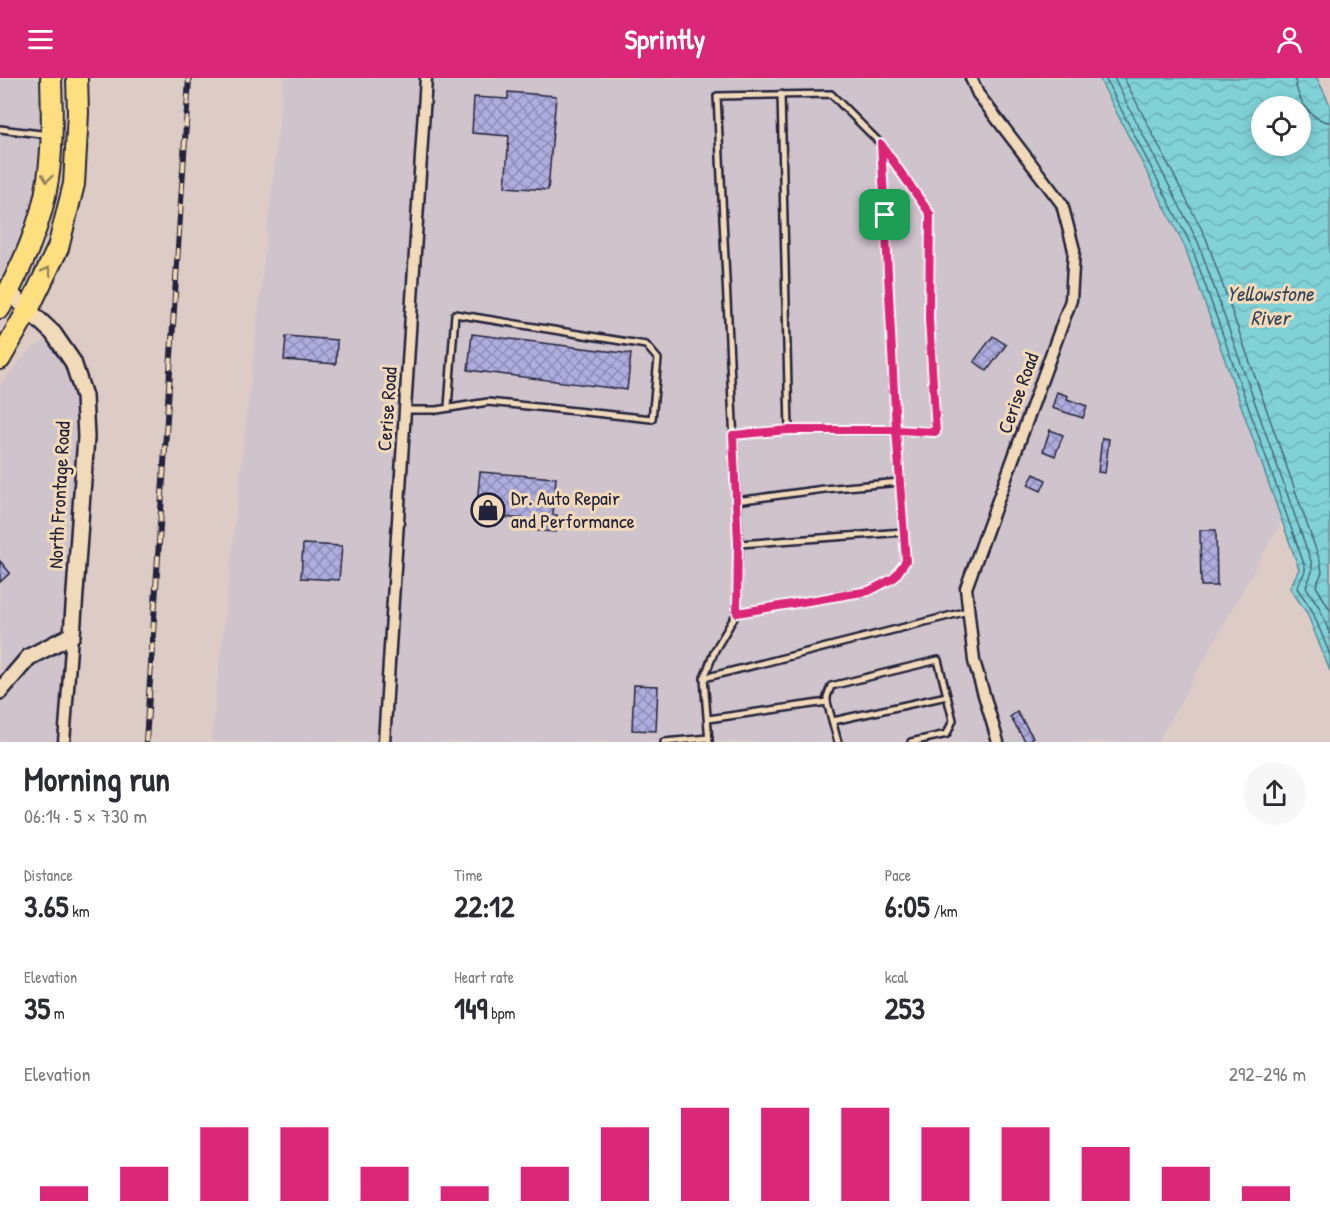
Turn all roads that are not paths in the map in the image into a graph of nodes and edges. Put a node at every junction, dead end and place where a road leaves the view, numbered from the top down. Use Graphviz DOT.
graph roads {
  1 [pos="51,78"];
  2 [pos="77,78"];
  3 [pos="426,78"];
  4 [pos="971,78"];
  5 [pos="781,94"];
  6 [pos="0,129"];
  7 [pos="50,135"];
  8 [pos="881,144"];
  9 [pos="3,295"];
  10 [pos="28,310"];
  11 [pos="0,359"];
  12 [pos="448,407"];
  13 [pos="405,410"];
  14 [pos="789,430"];
  15 [pos="896,430"];
  16 [pos="733,435"];
  17 [pos="900,482"];
  18 [pos="736,501"];
  19 [pos="904,532"];
  20 [pos="738,544"];
  21 [pos="968,611"];
  22 [pos="737,613"];
  23 [pos="72,635"];
  24 [pos="704,678"];
  25 [pos="0,691"];
  26 [pos="948,696"];
  27 [pos="827,702"];
  28 [pos="708,719"];
  29 [pos="832,721"];
  30 [pos="709,740"];
  31 [pos="64,742"];
  32 [pos="384,742"];
  33 [pos="664,742"];
  34 [pos="838,742"];
  35 [pos="911,742"];
  36 [pos="998,742"];
  1 -- 7 [label="highway"];
  10 -- 2 [label="highway, one-way"];
  3 -- 13 [label="street, Cerise Road"];
  4 -- 21 [label="street, Cerise Road"];
  5 -- 8 [label="lane"];
  5 -- 14 [label="lane"];
  5 -- 16 [label="lane"];
  6 -- 7 [label="lane"];
  7 -- 9 [label="highway, one-way"];
  8 -- 15 [label="lane"];
  8 -- 15 [label="lane"];
  9 -- 10 [label="street, North Frontage Road"];
  10 -- 11 [label="highway"];
  10 -- 23 [label="street, North Frontage Road"];
  12 -- 12 [label="lane"];
  12 -- 13 [label="lane"];
  13 -- 32 [label="street, Cerise Road"];
  14 -- 15 [label="lane"];
  14 -- 16 [label="lane"];
  15 -- 17 [label="lane"];
  16 -- 18 [label="lane"];
  17 -- 18 [label="lane"];
  17 -- 19 [label="lane"];
  18 -- 20 [label="lane"];
  19 -- 20 [label="lane"];
  19 -- 22 [label="lane"];
  20 -- 22 [label="lane"];
  21 -- 24 [label="lane"];
  21 -- 36 [label="street, Cerise Road"];
  22 -- 24 [label="lane"];
  23 -- 25 [label="street"];
  23 -- 31 [label="street"];
  24 -- 28 [label="lane"];
  26 -- 27 [label="lane"];
  26 -- 29 [label="lane"];
  26 -- 35 [label="lane"];
  27 -- 28 [label="lane"];
  27 -- 29 [label="lane"];
  28 -- 30 [label="lane"];
  29 -- 34 [label="lane"];
  30 -- 33 [label="lane"];
}
